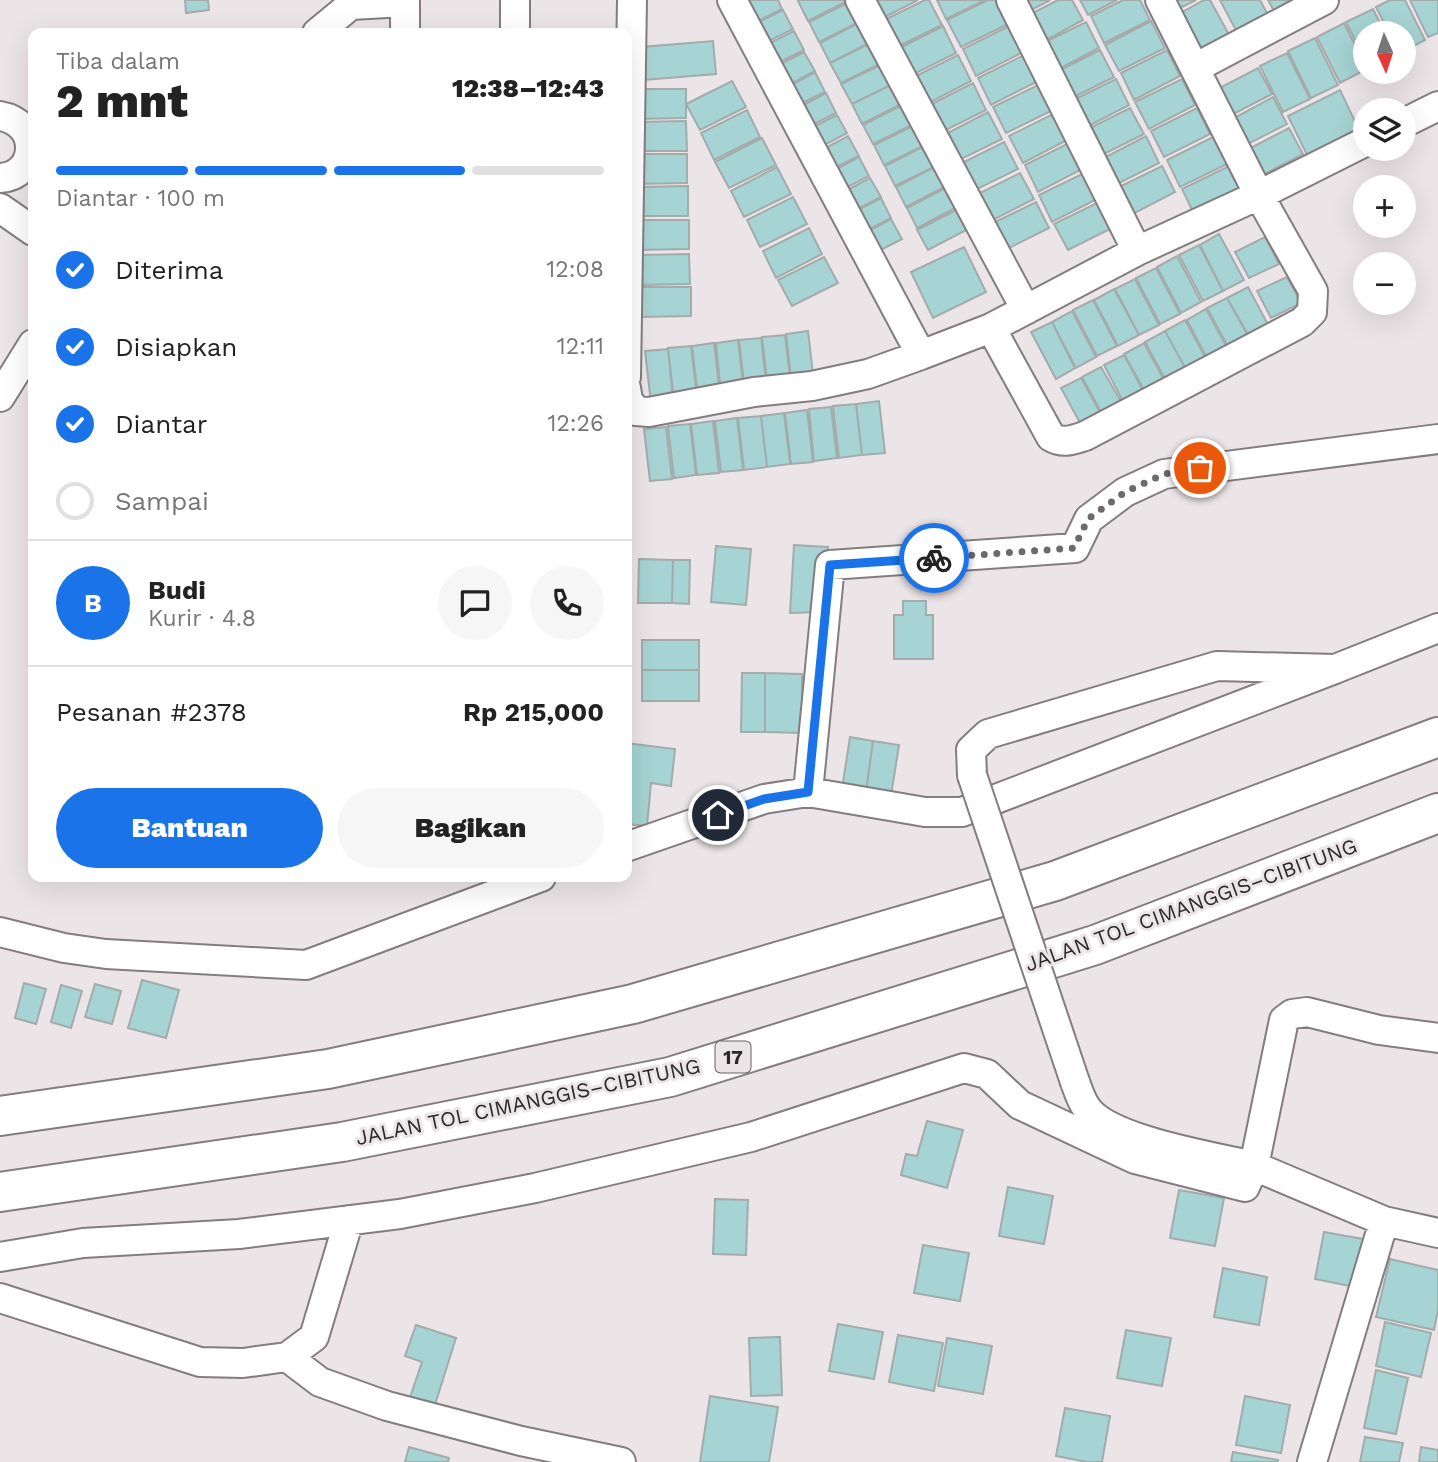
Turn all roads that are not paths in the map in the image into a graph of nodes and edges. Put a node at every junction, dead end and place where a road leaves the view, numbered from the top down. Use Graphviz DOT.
graph roads {
  1 [pos="515,0"];
  2 [pos="632,0"];
  3 [pos="732,0"];
  4 [pos="860,0"];
  5 [pos="1011,0"];
  6 [pos="1160,0"];
  7 [pos="1324,0"];
  8 [pos="405,1"];
  9 [pos="323,28"];
  10 [pos="405,28"];
  11 [pos="515,28"];
  12 [pos="632,28"];
  13 [pos="1195,68"];
  14 [pos="1438,106"];
  15 [pos="0,116"];
  16 [pos="1416,117"];
  17 [pos="28,133"];
  18 [pos="1353,148"];
  19 [pos="28,159"];
  20 [pos="0,178"];
  21 [pos="1259,195"];
  22 [pos="0,208"];
  23 [pos="28,228"];
  24 [pos="1137,251"];
  25 [pos="1026,310"];
  26 [pos="990,328"];
  27 [pos="28,353"];
  28 [pos="921,355"];
  29 [pos="0,397"];
  30 [pos="632,406"];
  31 [pos="1438,439"];
  32 [pos="1438,628"];
  33 [pos="1335,669"];
  34 [pos="1438,737"];
  35 [pos="808,792"];
  36 [pos="1438,813"];
  37 [pos="632,845"];
  38 [pos="497,884"];
  39 [pos="0,932"];
  40 [pos="1438,1038"];
  41 [pos="0,1116"];
  42 [pos="1254,1166"];
  43 [pos="0,1192"];
  44 [pos="349,1220"];
  45 [pos="1384,1221"];
  46 [pos="1438,1233"];
  47 [pos="0,1257"];
  48 [pos="0,1298"];
  49 [pos="287,1357"];
  50 [pos="621,1462"];
  51 [pos="1312,1462"];
  1 -- 11 [label="street"];
  2 -- 12 [label="street"];
  3 -- 28 [label="street"];
  4 -- 25 [label="street"];
  5 -- 24 [label="street"];
  6 -- 13 [label="street"];
  7 -- 13 [label="street"];
  8 -- 9 [label="street"];
  8 -- 10 [label="street"];
  13 -- 21 [label="street"];
  14 -- 16 [label="street"];
  15 -- 17 [label="street"];
  18 -- 21 [label="street"];
  19 -- 20 [label="street"];
  21 -- 24 [label="street"];
  21 -- 26 [label="street"];
  22 -- 23 [label="street"];
  24 -- 25 [label="street"];
  25 -- 26 [label="street"];
  26 -- 28 [label="street"];
  27 -- 29 [label="street"];
  28 -- 30 [label="street"];
  31 -- 35 [label="street"];
  32 -- 33 [label="street"];
  33 -- 35 [label="street"];
  33 -- 42 [label="street, bridge"];
  34 -- 41 [label="highway"];
  35 -- 37 [label="street"];
  36 -- 43 [label="highway, JALAN TOL CIMANGGIS–CIBITUNG / 17"];
  38 -- 39 [label="street"];
  40 -- 42 [label="street"];
  42 -- 44 [label="street"];
  42 -- 45 [label="street"];
  44 -- 47 [label="street"];
  44 -- 49 [label="street"];
  45 -- 46 [label="street"];
  45 -- 51 [label="street"];
  48 -- 49 [label="street"];
  49 -- 50 [label="street"];
}
